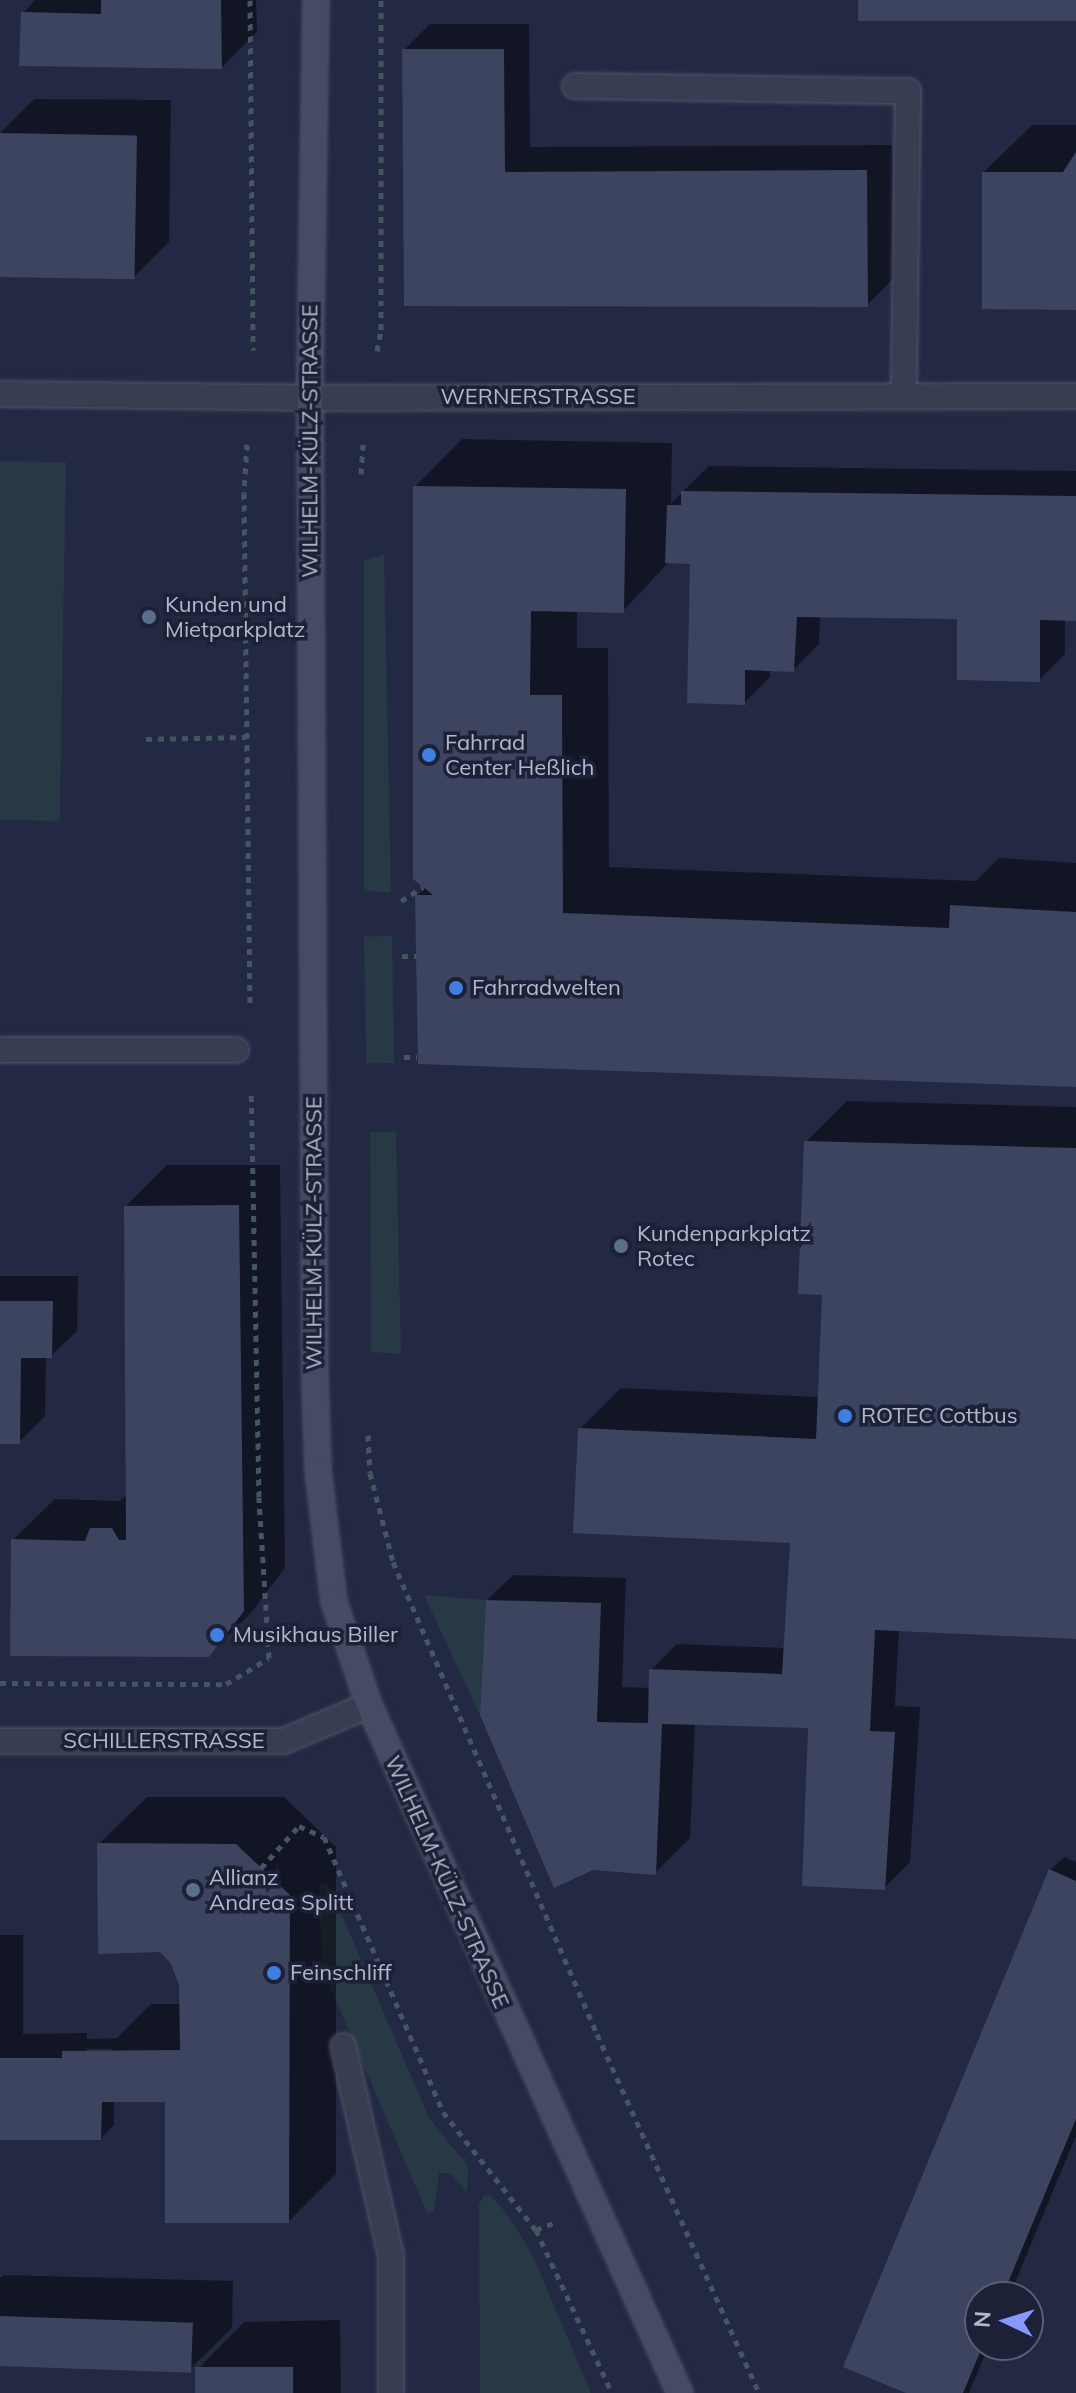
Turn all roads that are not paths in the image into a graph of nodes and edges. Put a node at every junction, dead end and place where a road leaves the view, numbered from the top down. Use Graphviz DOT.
graph roads {
  1 [pos="316,0"];
  2 [pos="575,86"];
  3 [pos="0,394"];
  4 [pos="904,396"];
  5 [pos="1076,396"];
  6 [pos="310,398"];
  7 [pos="0,1050"];
  8 [pos="236,1050"];
  9 [pos="369,1705"];
  10 [pos="0,1741"];
  11 [pos="343,2046"];
  12 [pos="391,2393"];
  13 [pos="680,2393"];
  1 -- 6 [label="main road, WILHELM-KÜLZ-STRASSE"];
  2 -- 4 [label="street"];
  3 -- 6 [label="street, WERNERSTRASSE"];
  4 -- 5 [label="street, WERNERSTRASSE"];
  4 -- 6 [label="street, WERNERSTRASSE"];
  6 -- 9 [label="main road, WILHELM-KÜLZ-STRASSE"];
  7 -- 8 [label="street"];
  9 -- 10 [label="street, SCHILLERSTRASSE"];
  9 -- 13 [label="main road, WILHELM-KÜLZ-STRASSE"];
  11 -- 12 [label="street"];
}
